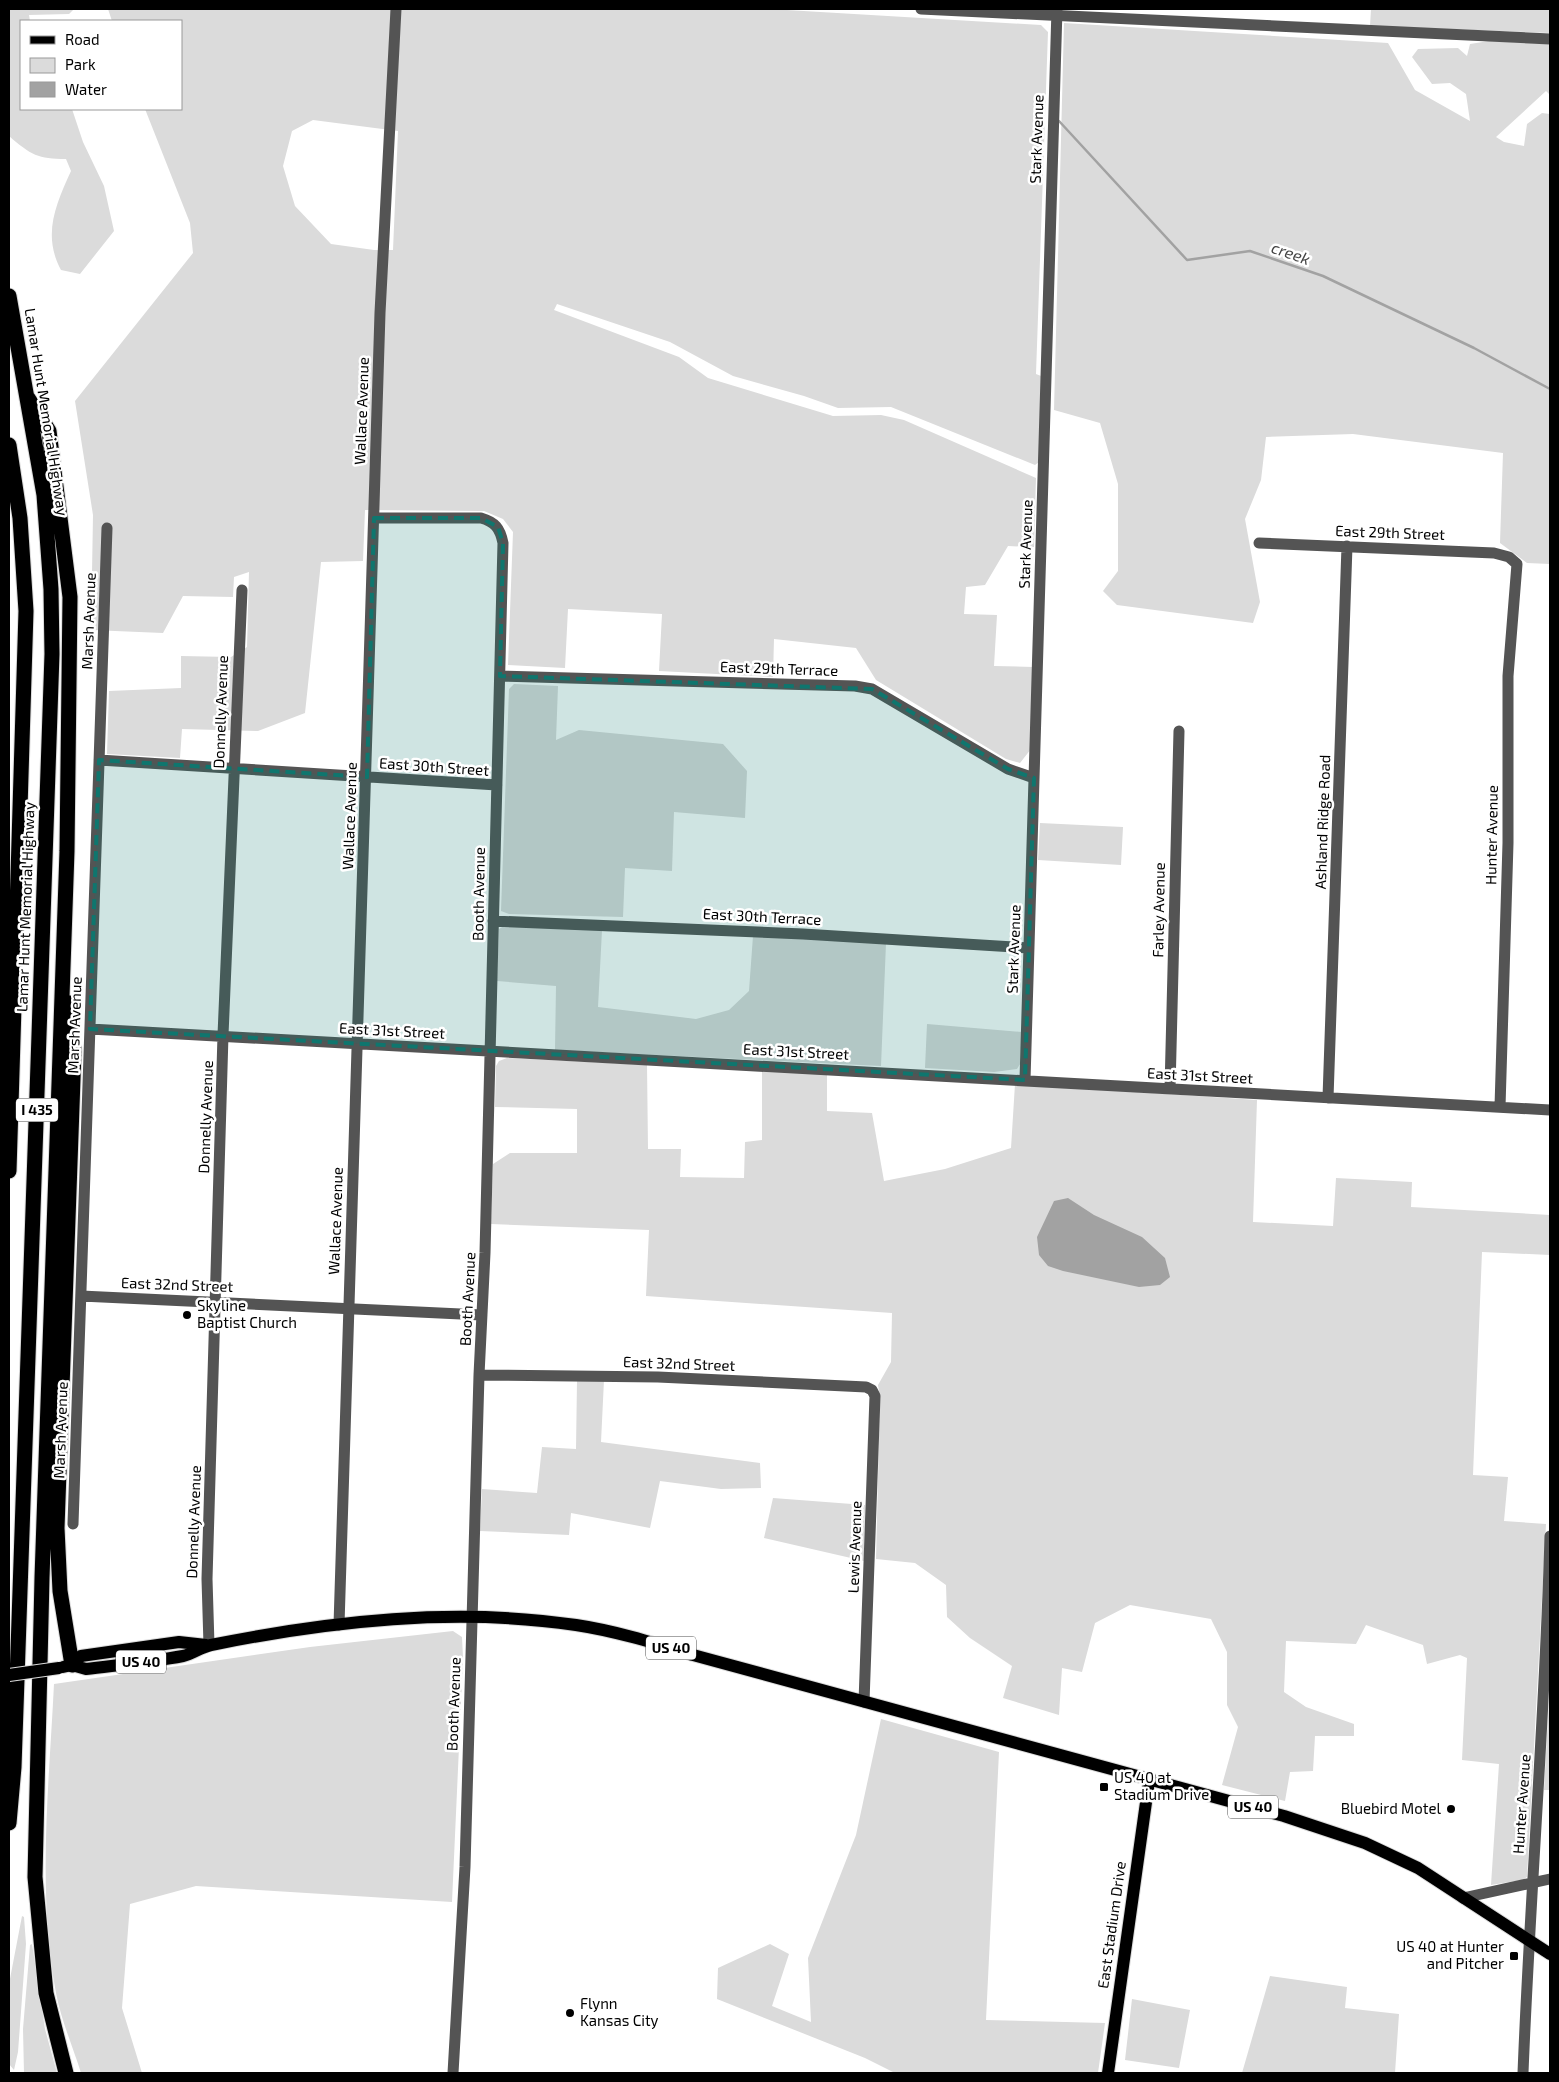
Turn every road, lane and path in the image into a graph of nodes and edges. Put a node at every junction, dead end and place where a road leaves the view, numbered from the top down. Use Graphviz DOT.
graph roads {
  1 [pos="396,9"];
  2 [pos="921,9"];
  3 [pos="1057,13"];
  4 [pos="1550,39"];
  5 [pos="9,296"];
  6 [pos="28,398"];
  7 [pos="9,445"];
  8 [pos="374,518"];
  9 [pos="107,528"];
  10 [pos="1259,543"];
  11 [pos="1348,546"];
  12 [pos="1517,564"];
  13 [pos="242,590"];
  14 [pos="500,676"];
  15 [pos="1178,731"];
  16 [pos="99,760"];
  17 [pos="234,768"];
  18 [pos="367,777"];
  19 [pos="1034,778"];
  20 [pos="497,786"];
  21 [pos="493,921"];
  22 [pos="1029,948"];
  23 [pos="63,971"];
  24 [pos="14,993"];
  25 [pos="9,1012"];
  26 [pos="90,1029"];
  27 [pos="223,1035"];
  28 [pos="357,1044"];
  29 [pos="490,1052"];
  30 [pos="1025,1080"];
  31 [pos="1170,1089"];
  32 [pos="1328,1098"];
  33 [pos="1500,1107"];
  34 [pos="1550,1110"];
  35 [pos="9,1171"];
  36 [pos="81,1296"];
  37 [pos="216,1301"];
  38 [pos="348,1307"];
  39 [pos="482,1315"];
  40 [pos="480,1375"];
  41 [pos="874,1394"];
  42 [pos="73,1524"];
  43 [pos="1550,1536"];
  44 [pos="471,1617"];
  45 [pos="338,1625"];
  46 [pos="209,1645"];
  47 [pos="66,1666"];
  48 [pos="9,1674"];
  49 [pos="864,1702"];
  50 [pos="1149,1781"];
  51 [pos="9,1823"];
  52 [pos="1550,1879"];
  53 [pos="1532,1883"];
  54 [pos="1463,1898"];
  55 [pos="1528,1938"];
  56 [pos="1550,1954"];
  57 [pos="66,2073"];
  58 [pos="453,2073"];
  59 [pos="1108,2073"];
  60 [pos="1523,2073"];
  1 -- 8 [label="street, Wallace Avenue"];
  2 -- 3 [label="street"];
  3 -- 4 [label="street"];
  3 -- 19 [label="street, Stark Avenue"];
  5 -- 6 [label="highway, Lamar Hunt Memorial Highway / I 435"];
  6 -- 23 [label="highway"];
  6 -- 51 [label="highway, Lamar Hunt Memorial Highway / I 435"];
  7 -- 24 [label="highway, Lamar Hunt Memorial Highway / I 435"];
  8 -- 14 [label="street, Booth Avenue"];
  8 -- 18 [label="street, Wallace Avenue"];
  9 -- 16 [label="street, Marsh Avenue"];
  10 -- 11 [label="street, East 29th Street"];
  11 -- 12 [label="street, East 29th Street"];
  11 -- 32 [label="street, Ashland Ridge Road"];
  12 -- 33 [label="street, Hunter Avenue"];
  13 -- 17 [label="street, Donnelly Avenue"];
  14 -- 19 [label="street, East 29th Terrace"];
  14 -- 20 [label="street, Booth Avenue"];
  15 -- 31 [label="street, Farley Avenue"];
  16 -- 17 [label="street, East 30th Street"];
  16 -- 26 [label="street, Marsh Avenue"];
  17 -- 18 [label="street, East 30th Street"];
  17 -- 27 [label="street, Donnelly Avenue"];
  18 -- 20 [label="street, East 30th Street"];
  18 -- 28 [label="street, Wallace Avenue"];
  19 -- 22 [label="street, Stark Avenue"];
  20 -- 21 [label="street, Booth Avenue"];
  21 -- 22 [label="street, East 30th Terrace"];
  21 -- 29 [label="street, Booth Avenue"];
  22 -- 30 [label="street, Stark Avenue"];
  23 -- 47 [label="highway"];
  23 -- 57 [label="highway"];
  24 -- 25 [label="highway"];
  24 -- 35 [label="highway, Lamar Hunt Memorial Highway / I 435"];
  26 -- 27 [label="street, East 31st Street"];
  26 -- 36 [label="street, Marsh Avenue"];
  27 -- 28 [label="street, East 31st Street"];
  27 -- 37 [label="street, Donnelly Avenue"];
  28 -- 29 [label="street, East 31st Street"];
  28 -- 38 [label="street, Wallace Avenue"];
  29 -- 30 [label="street, East 31st Street"];
  29 -- 39 [label="street, Booth Avenue"];
  30 -- 31 [label="street, East 31st Street"];
  31 -- 32 [label="street, East 31st Street"];
  32 -- 33 [label="street, East 31st Street"];
  33 -- 34 [label="street, East 31st Street"];
  36 -- 37 [label="street, East 32nd Street"];
  36 -- 42 [label="street, Marsh Avenue"];
  37 -- 38 [label="street, East 32nd Street"];
  37 -- 46 [label="street, Donnelly Avenue"];
  38 -- 39 [label="street, East 32nd Street"];
  38 -- 45 [label="street, Wallace Avenue"];
  39 -- 40 [label="street, Booth Avenue"];
  40 -- 41 [label="street, East 32nd Street"];
  40 -- 44 [label="street, Booth Avenue"];
  41 -- 49 [label="street, Lewis Avenue"];
  43 -- 53 [label="street, Hunter Avenue"];
  44 -- 45 [label="main road, US 40"];
  44 -- 49 [label="main road, US 40"];
  44 -- 58 [label="street, Booth Avenue"];
  45 -- 46 [label="main road, US 40"];
  46 -- 47 [label="main road, US 40"];
  47 -- 48 [label="main road, US 40, bridge"];
  49 -- 50 [label="main road, US 40"];
  50 -- 54 [label="main road, US 40"];
  50 -- 59 [label="main road, East Stadium Drive"];
  52 -- 53 [label="street"];
  53 -- 54 [label="street"];
  53 -- 55 [label="street, Hunter Avenue"];
  54 -- 55 [label="main road, US 40"];
  55 -- 56 [label="main road, US 40"];
  55 -- 60 [label="street, Hunter Avenue"];
}
